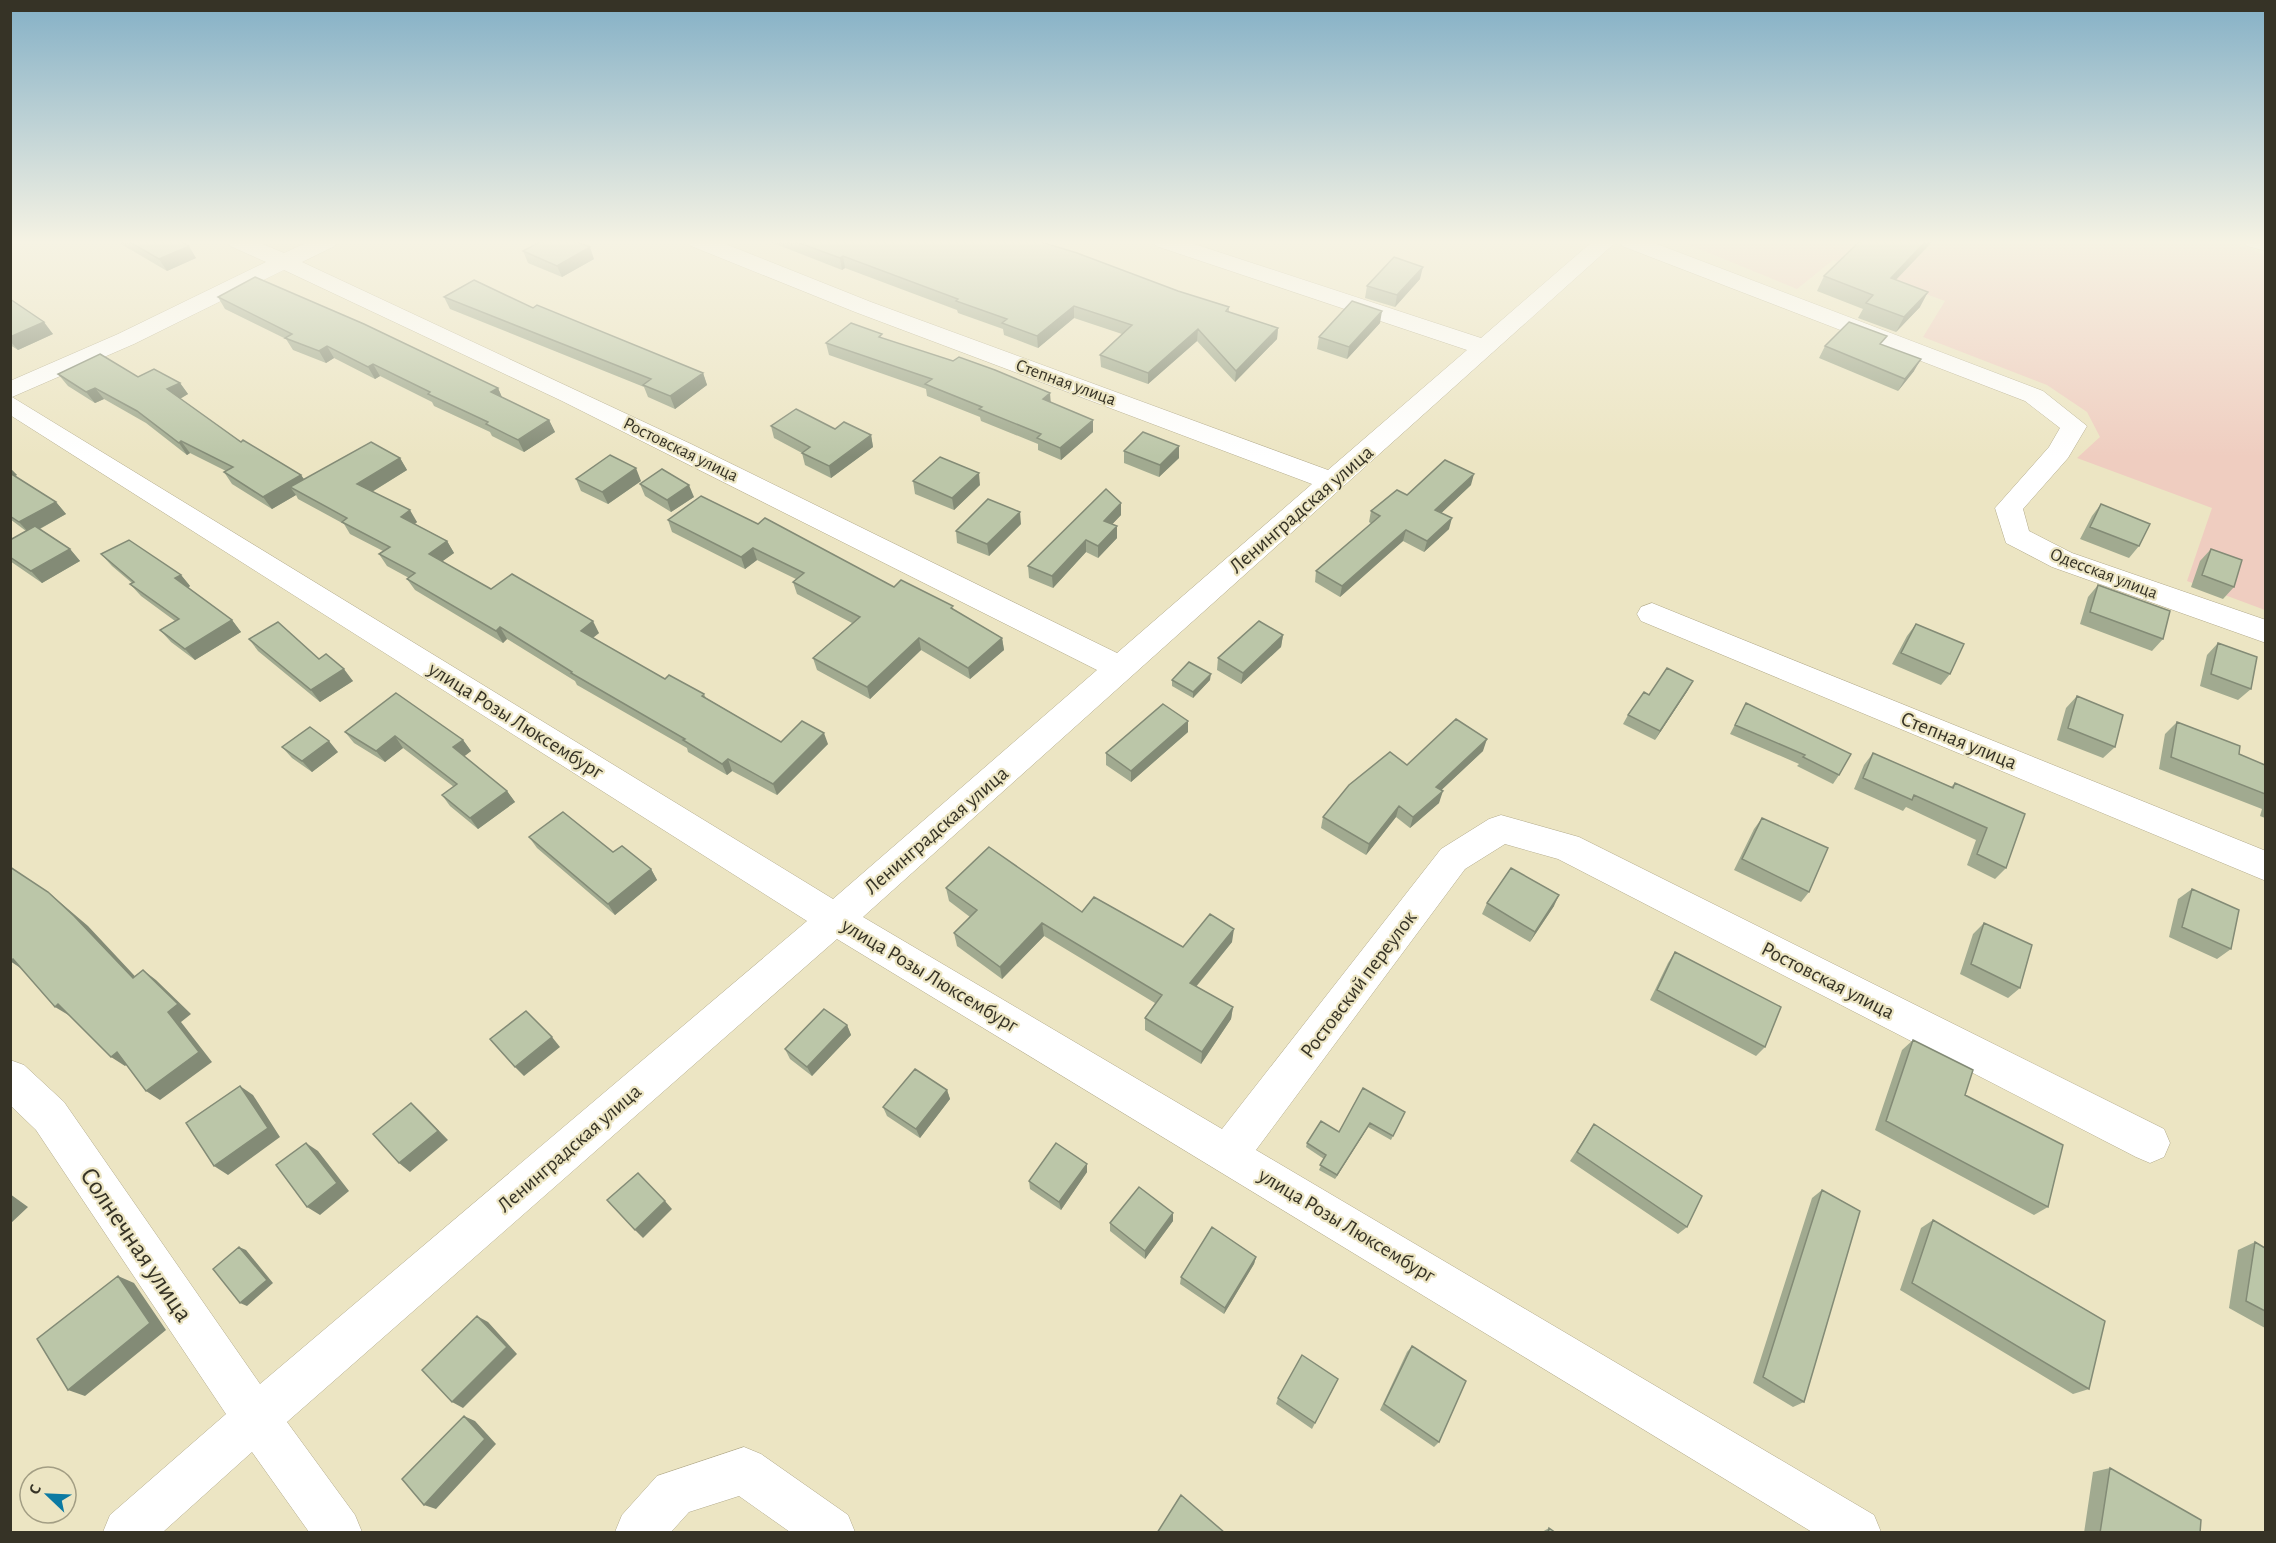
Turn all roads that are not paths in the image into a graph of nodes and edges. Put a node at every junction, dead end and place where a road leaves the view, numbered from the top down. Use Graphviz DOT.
graph roads {
  1 [pos="179,313"];
  2 [pos="399,313"];
  3 [pos="879,313"];
  4 [pos="1381,313"];
  5 [pos="1522,313"];
  6 [pos="1818,313"];
  7 [pos="1483,347"];
  8 [pos="10,390"];
  9 [pos="10,404"];
  10 [pos="1333,482"];
  11 [pos="1652,614"];
  12 [pos="2265,632"];
  13 [pos="1120,668"];
  14 [pos="1501,829"];
  15 [pos="2265,867"];
  16 [pos="835,919"];
  17 [pos="10,1078"];
  18 [pos="2150,1143"];
  19 [pos="1228,1154"];
  20 [pos="256,1418"];
  21 [pos="127,1533"];
  22 [pos="338,1533"];
  23 [pos="639,1533"];
  24 [pos="831,1533"];
  25 [pos="1857,1533"];
  1 -- 8 [label="main road"];
  2 -- 13 [label="main road, Ростовская улица"];
  3 -- 10 [label="main road, Степная улица"];
  4 -- 7 [label="main road"];
  5 -- 7 [label="main road, Ленинградская улица"];
  6 -- 12 [label="main road, Одесская улица"];
  7 -- 10 [label="main road, Ленинградская улица"];
  9 -- 16 [label="main road, улица Розы Люксембург"];
  10 -- 13 [label="main road, Ленинградская улица"];
  11 -- 15 [label="main road, Степная улица"];
  13 -- 16 [label="main road, Ленинградская улица"];
  14 -- 18 [label="main road, Ростовская улица"];
  14 -- 19 [label="main road, Ростовский переулок"];
  16 -- 19 [label="main road, улица Розы Люксембург"];
  16 -- 20 [label="main road, Ленинградская улица"];
  17 -- 20 [label="main road, Солнечная улица"];
  19 -- 25 [label="main road, улица Розы Люксембург"];
  20 -- 21 [label="main road, Ленинградская улица"];
  20 -- 22 [label="main road, Солнечная улица"];
  23 -- 24 [label="main road"];
}
